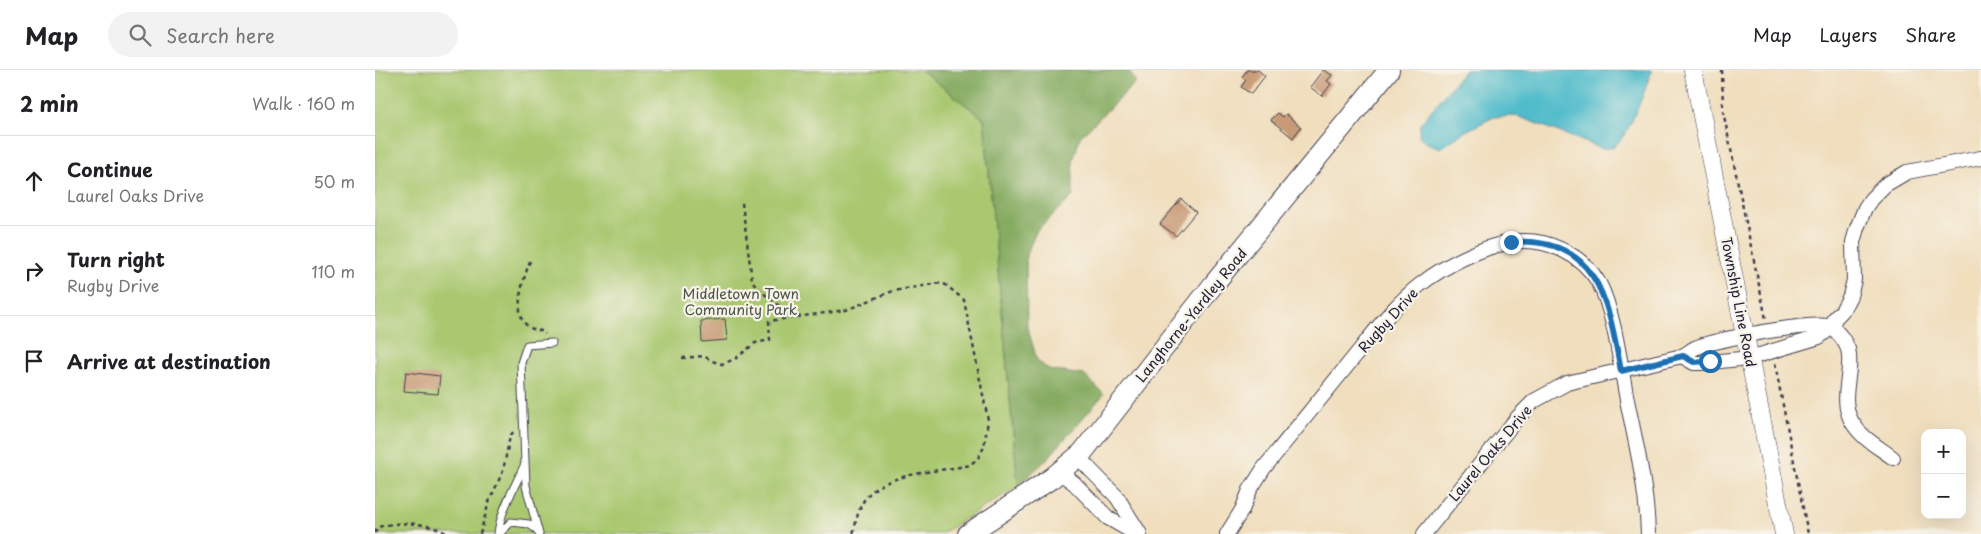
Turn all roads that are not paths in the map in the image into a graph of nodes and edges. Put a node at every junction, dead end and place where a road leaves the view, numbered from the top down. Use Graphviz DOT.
graph roads {
  1 [pos="1389,70"];
  2 [pos="1693,70"];
  3 [pos="1981,158"];
  4 [pos="1832,327"];
  5 [pos="1745,335"];
  6 [pos="552,343"];
  7 [pos="1683,356"];
  8 [pos="1750,358"];
  9 [pos="1621,371"];
  10 [pos="1077,456"];
  11 [pos="1893,458"];
  12 [pos="525,463"];
  13 [pos="1059,472"];
  14 [pos="538,532"];
  15 [pos="499,534"];
  16 [pos="969,534"];
  17 [pos="1136,534"];
  18 [pos="1140,534"];
  19 [pos="1227,534"];
  20 [pos="1424,534"];
  21 [pos="1648,534"];
  22 [pos="1785,534"];
  1 -- 10 [label="main road, Langhorne-Yardley Road"];
  2 -- 5 [label="street, Township Line Road"];
  3 -- 4 [label="street"];
  4 -- 5 [label="street, Laurel Oaks Drive"];
  4 -- 8 [label="street, Laurel Oaks Drive"];
  4 -- 11 [label="street"];
  5 -- 7 [label="street, Laurel Oaks Drive"];
  5 -- 8 [label="street, Township Line Road"];
  6 -- 12 [label="lane"];
  7 -- 8 [label="street, Laurel Oaks Drive"];
  7 -- 9 [label="street, Laurel Oaks Drive"];
  8 -- 22 [label="street, Township Line Road"];
  9 -- 19 [label="street, Rugby Drive"];
  9 -- 20 [label="street, Laurel Oaks Drive"];
  9 -- 21 [label="street, Rugby Drive"];
  10 -- 13 [label="main road, Langhorne-Yardley Road"];
  10 -- 18 [label="street"];
  12 -- 14 [label="lane"];
  12 -- 15 [label="lane"];
  13 -- 16 [label="main road, Langhorne-Yardley Road"];
  13 -- 17 [label="street"];
  14 -- 15 [label="lane"];
}
